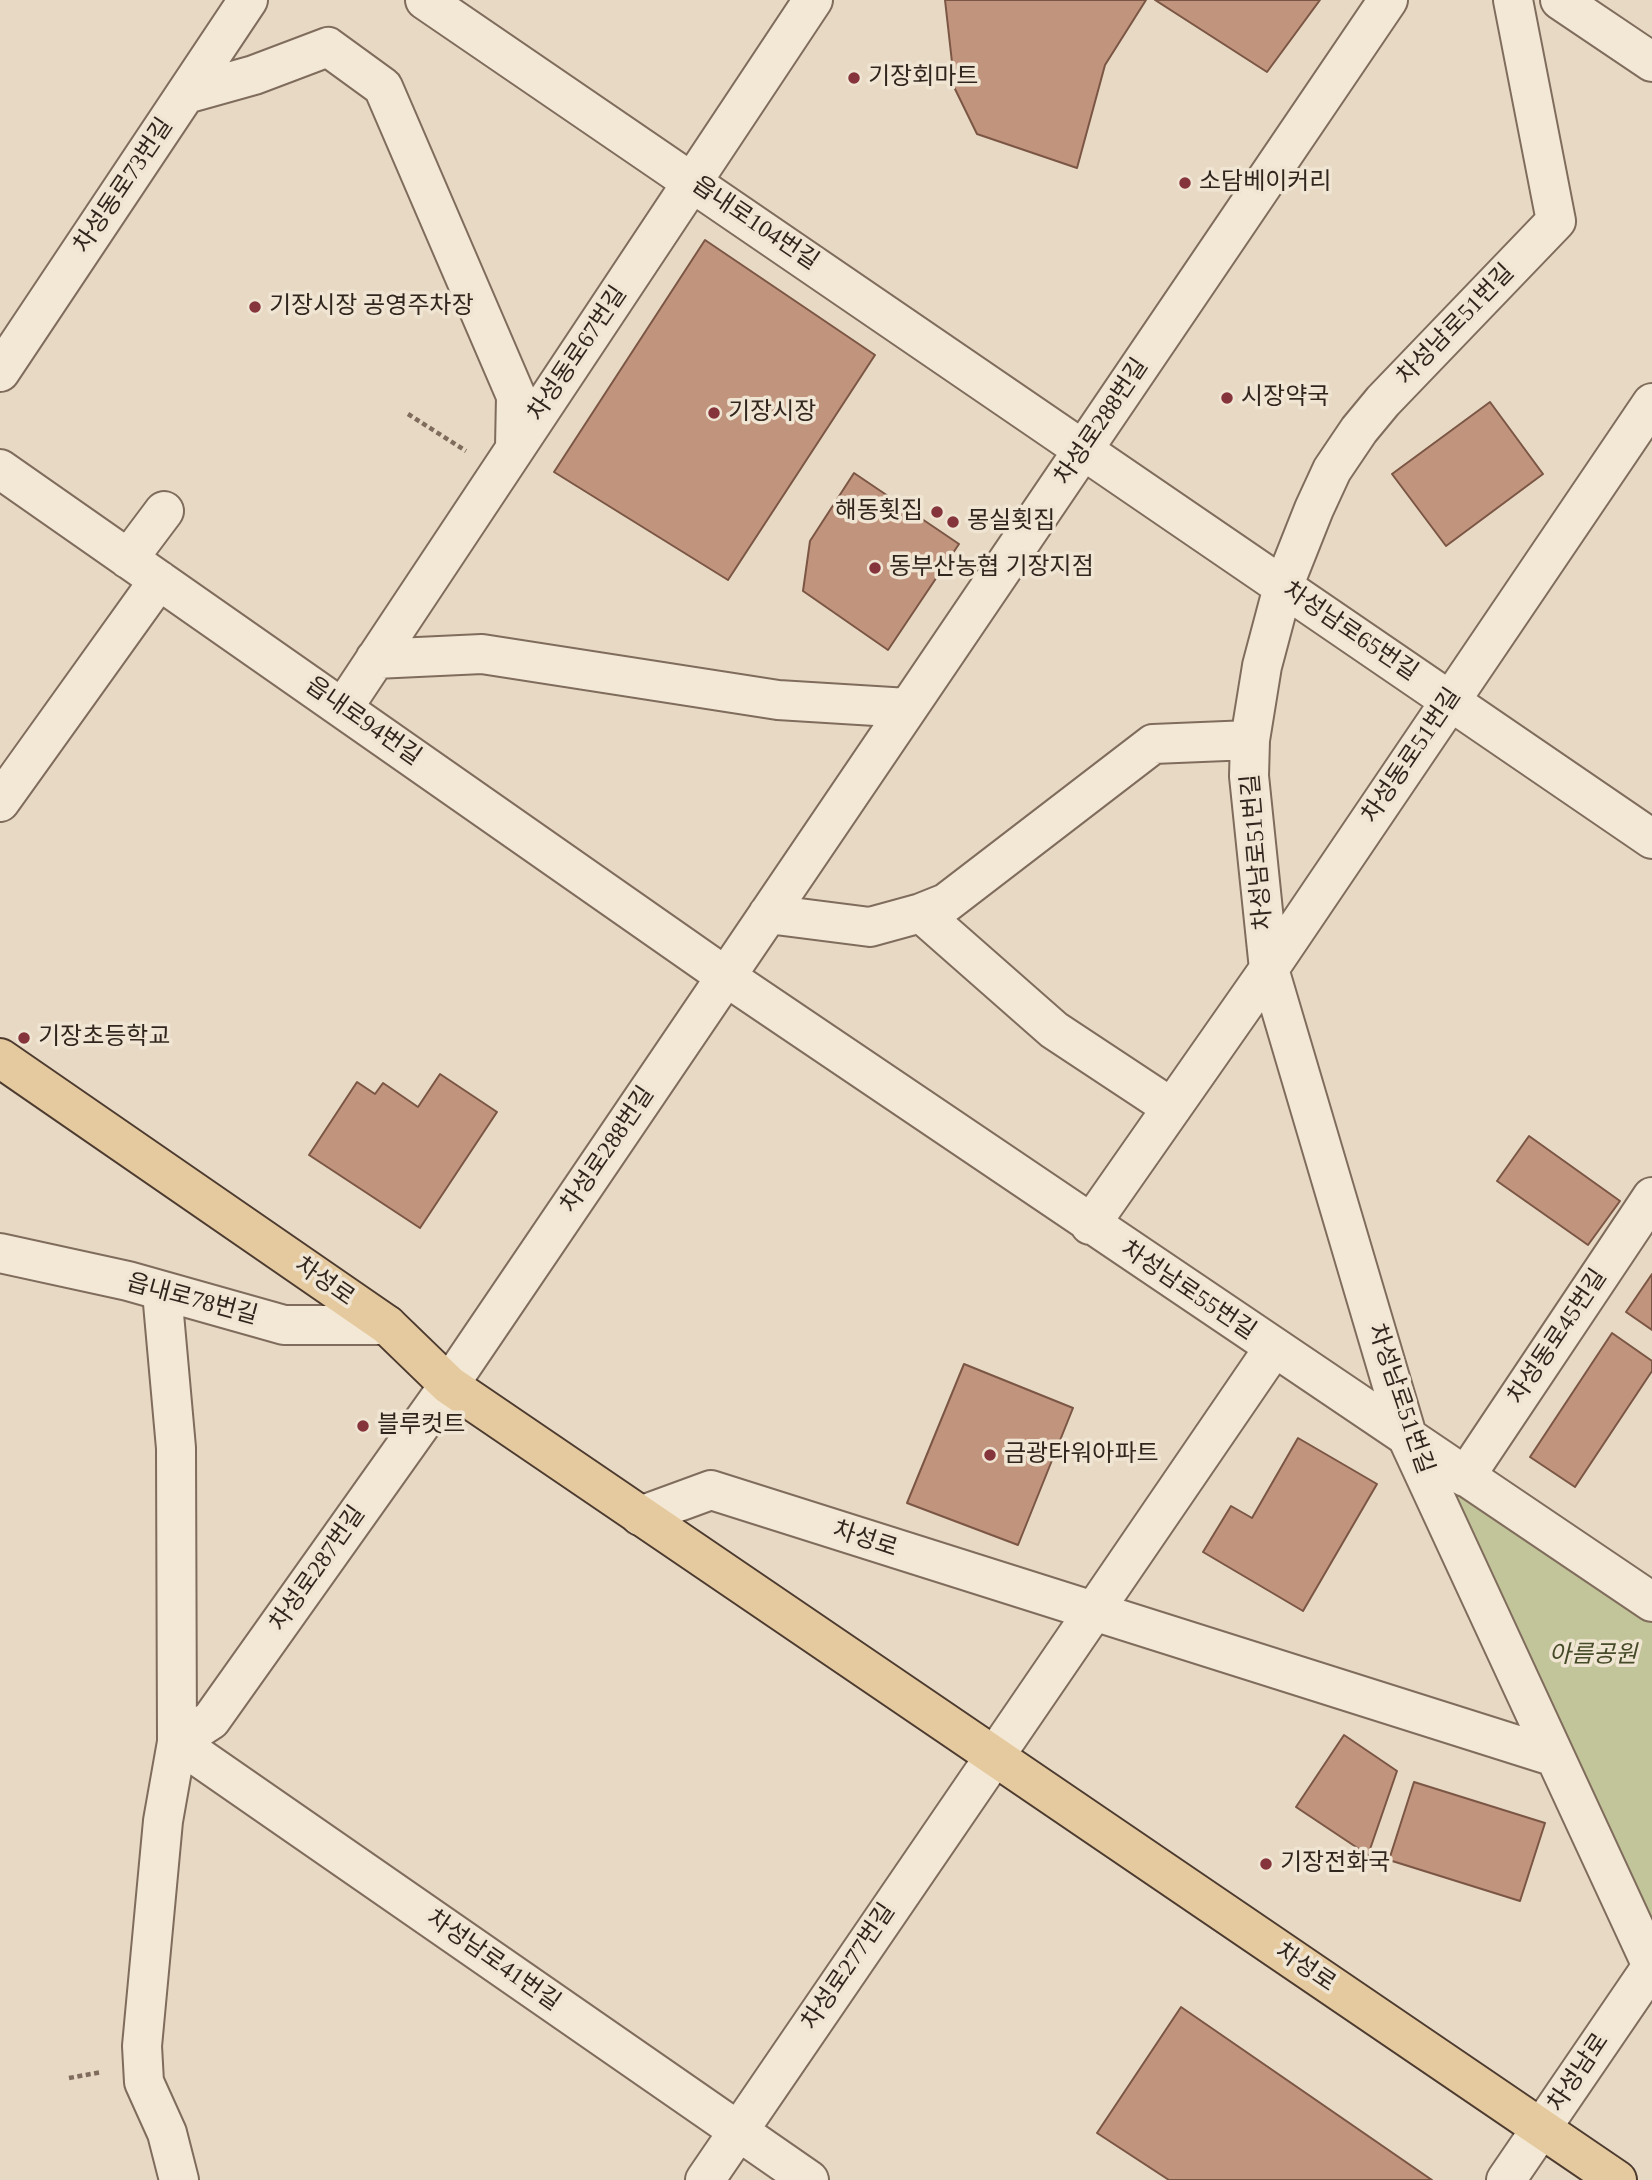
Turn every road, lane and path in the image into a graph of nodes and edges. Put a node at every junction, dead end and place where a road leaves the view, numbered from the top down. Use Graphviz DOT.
graph roads {
  1 [pos="248,0"];
  2 [pos="425,0"];
  3 [pos="813,0"];
  4 [pos="1388,0"];
  5 [pos="1513,0"];
  6 [pos="1560,0"];
  7 [pos="1652,62"];
  8 [pos="186,94"];
  9 [pos="692,182"];
  10 [pos="0,372"];
  11 [pos="1652,403"];
  12 [pos="408,414"];
  13 [pos="1083,450"];
  14 [pos="507,460"];
  15 [pos="0,469"];
  16 [pos="164,511"];
  17 [pos="144,569"];
  18 [pos="1283,587"];
  19 [pos="375,659"];
  20 [pos="1450,700"];
  21 [pos="343,708"];
  22 [pos="908,708"];
  23 [pos="1250,740"];
  24 [pos="0,802"];
  25 [pos="1652,839"];
  26 [pos="921,913"];
  27 [pos="768,914"];
  28 [pos="1269,969"];
  29 [pos="726,976"];
  30 [pos="0,1058"];
  31 [pos="1172,1108"];
  32 [pos="1652,1197"];
  33 [pos="1090,1224"];
  34 [pos="0,1253"];
  35 [pos="162,1292"];
  36 [pos="387,1325"];
  37 [pos="1273,1349"];
  38 [pos="449,1385"];
  39 [pos="1408,1439"];
  40 [pos="1465,1477"];
  41 [pos="640,1516"];
  42 [pos="1652,1602"];
  43 [pos="1091,1613"];
  44 [pos="177,1742"];
  45 [pos="993,1755"];
  46 [pos="1555,1757"];
  47 [pos="1652,1966"];
  48 [pos="1541,2129"];
  49 [pos="738,2131"];
  50 [pos="179,2180"];
  51 [pos="705,2180"];
  52 [pos="809,2180"];
  53 [pos="1506,2180"];
  54 [pos="1617,2180"];
  1 -- 8 [label="street, 차성동로73번길"];
  2 -- 9 [label="street, 읍내로104번길"];
  3 -- 9 [label="street, 차성동로67번길"];
  4 -- 13 [label="street, 차성로288번길"];
  5 -- 18 [label="street, 차성남로51번길"];
  6 -- 7 [label="street"];
  8 -- 10 [label="street, 차성동로73번길"];
  8 -- 14 [label="street"];
  9 -- 13 [label="street, 읍내로104번길"];
  9 -- 14 [label="street, 차성동로67번길"];
  11 -- 20 [label="street, 차성동로51번길"];
  12 -- 14 [label="path"];
  13 -- 18 [label="street, 차성남로65번길"];
  13 -- 22 [label="street, 차성로288번길"];
  14 -- 19 [label="street, 차성동로67번길"];
  15 -- 17 [label="street, 읍내로94번길"];
  16 -- 17 [label="street"];
  17 -- 21 [label="street, 읍내로94번길"];
  17 -- 24 [label="street"];
  18 -- 20 [label="street, 차성남로65번길"];
  18 -- 23 [label="street, 차성남로51번길"];
  19 -- 21 [label="street, 차성동로67번길"];
  19 -- 22 [label="street"];
  20 -- 25 [label="street, 차성남로65번길"];
  20 -- 28 [label="street, 차성동로51번길"];
  21 -- 29 [label="street, 읍내로94번길"];
  22 -- 27 [label="street, 차성로288번길"];
  23 -- 26 [label="street"];
  23 -- 28 [label="street, 차성남로51번길"];
  26 -- 27 [label="street"];
  26 -- 31 [label="street"];
  27 -- 29 [label="street, 차성로288번길"];
  28 -- 31 [label="street, 차성동로51번길"];
  28 -- 39 [label="street, 차성남로51번길"];
  29 -- 33 [label="street, 차성남로55번길"];
  29 -- 38 [label="street, 차성로288번길"];
  30 -- 36 [label="main road, 차성로"];
  31 -- 33 [label="street, 차성동로51번길"];
  32 -- 40 [label="street, 차성동로45번길"];
  33 -- 37 [label="street, 차성남로55번길"];
  34 -- 35 [label="street, 읍내로78번길"];
  35 -- 36 [label="street, 읍내로78번길"];
  35 -- 44 [label="street"];
  36 -- 38 [label="main road, 차성로"];
  37 -- 39 [label="street, 차성남로55번길"];
  37 -- 43 [label="street"];
  38 -- 41 [label="main road, 차성로"];
  38 -- 44 [label="street, 차성로287번길"];
  39 -- 40 [label="street, 차성남로55번길"];
  39 -- 46 [label="street, 차성남로51번길"];
  40 -- 42 [label="street, 차성남로55번길"];
  41 -- 43 [label="street, 차성로"];
  41 -- 45 [label="main road, 차성로"];
  43 -- 45 [label="street"];
  43 -- 46 [label="street"];
  44 -- 49 [label="street, 차성남로41번길"];
  44 -- 50 [label="street"];
  45 -- 48 [label="main road, 차성로"];
  45 -- 49 [label="street, 차성로277번길"];
  46 -- 47 [label="street, 차성남로51번길"];
  47 -- 48 [label="street, 차성남로"];
  48 -- 53 [label="street, 차성남로"];
  48 -- 54 [label="main road, 차성로"];
  49 -- 51 [label="street, 차성로277번길"];
  49 -- 52 [label="street, 차성남로41번길"];
}
